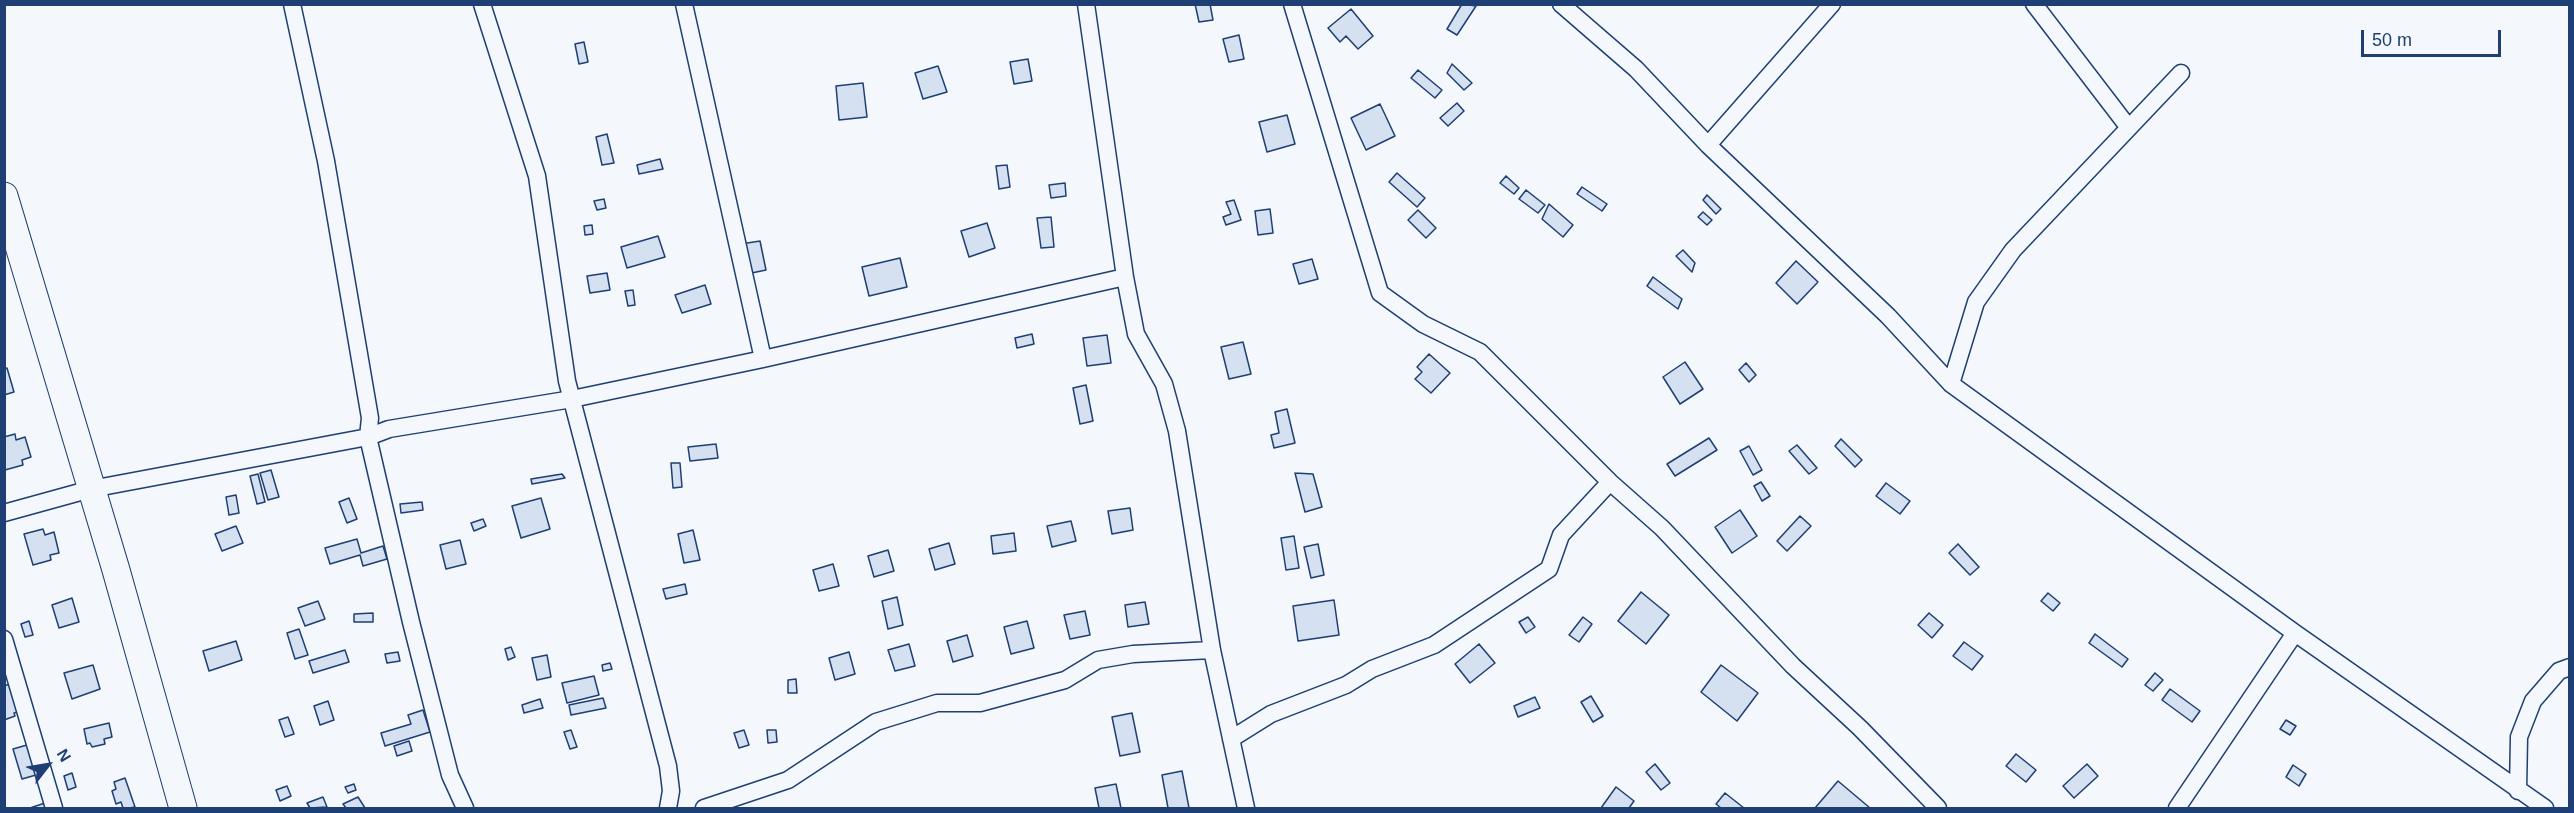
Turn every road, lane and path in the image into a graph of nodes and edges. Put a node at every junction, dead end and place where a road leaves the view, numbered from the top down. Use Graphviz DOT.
graph roads {
  1 [pos="292,4"];
  2 [pos="482,4"];
  3 [pos="684,4"];
  4 [pos="1086,4"];
  5 [pos="1292,4"];
  6 [pos="1561,4"];
  7 [pos="1832,4"];
  8 [pos="2034,4"];
  9 [pos="2181,74"];
  10 [pos="2129,128"];
  11 [pos="1708,145"];
  12 [pos="4,196"];
  13 [pos="1125,277"];
  14 [pos="763,359"];
  15 [pos="1951,384"];
  16 [pos="572,399"];
  17 [pos="368,437"];
  18 [pos="1610,482"];
  19 [pos="91,489"];
  20 [pos="4,513"];
  21 [pos="2295,633"];
  22 [pos="4,639"];
  23 [pos="1212,650"];
  24 [pos="2570,668"];
  25 [pos="1231,739"];
  26 [pos="2518,791"];
  27 [pos="54,808"];
  28 [pos="183,808"];
  29 [pos="465,808"];
  30 [pos="669,808"];
  31 [pos="704,808"];
  32 [pos="1246,808"];
  33 [pos="1938,808"];
  34 [pos="2177,808"];
  35 [pos="2546,808"];
  1 -- 17 [label="street"];
  2 -- 16 [label="street"];
  3 -- 14 [label="street"];
  4 -- 13 [label="street"];
  5 -- 18 [label="street"];
  6 -- 11 [label="street"];
  7 -- 11 [label="street"];
  8 -- 10 [label="street"];
  9 -- 10 [label="street"];
  10 -- 15 [label="street"];
  11 -- 15 [label="street"];
  12 -- 19 [label="main road"];
  13 -- 14 [label="street"];
  13 -- 23 [label="street"];
  14 -- 16 [label="street"];
  15 -- 21 [label="street"];
  16 -- 17 [label="street"];
  16 -- 30 [label="street"];
  17 -- 19 [label="street"];
  17 -- 29 [label="street"];
  18 -- 25 [label="street"];
  18 -- 33 [label="street"];
  19 -- 20 [label="street"];
  19 -- 28 [label="main road"];
  21 -- 26 [label="street"];
  21 -- 34 [label="street"];
  22 -- 27 [label="street"];
  23 -- 25 [label="street"];
  23 -- 31 [label="street"];
  24 -- 26 [label="street"];
  25 -- 32 [label="street"];
  26 -- 35 [label="street"];
}
